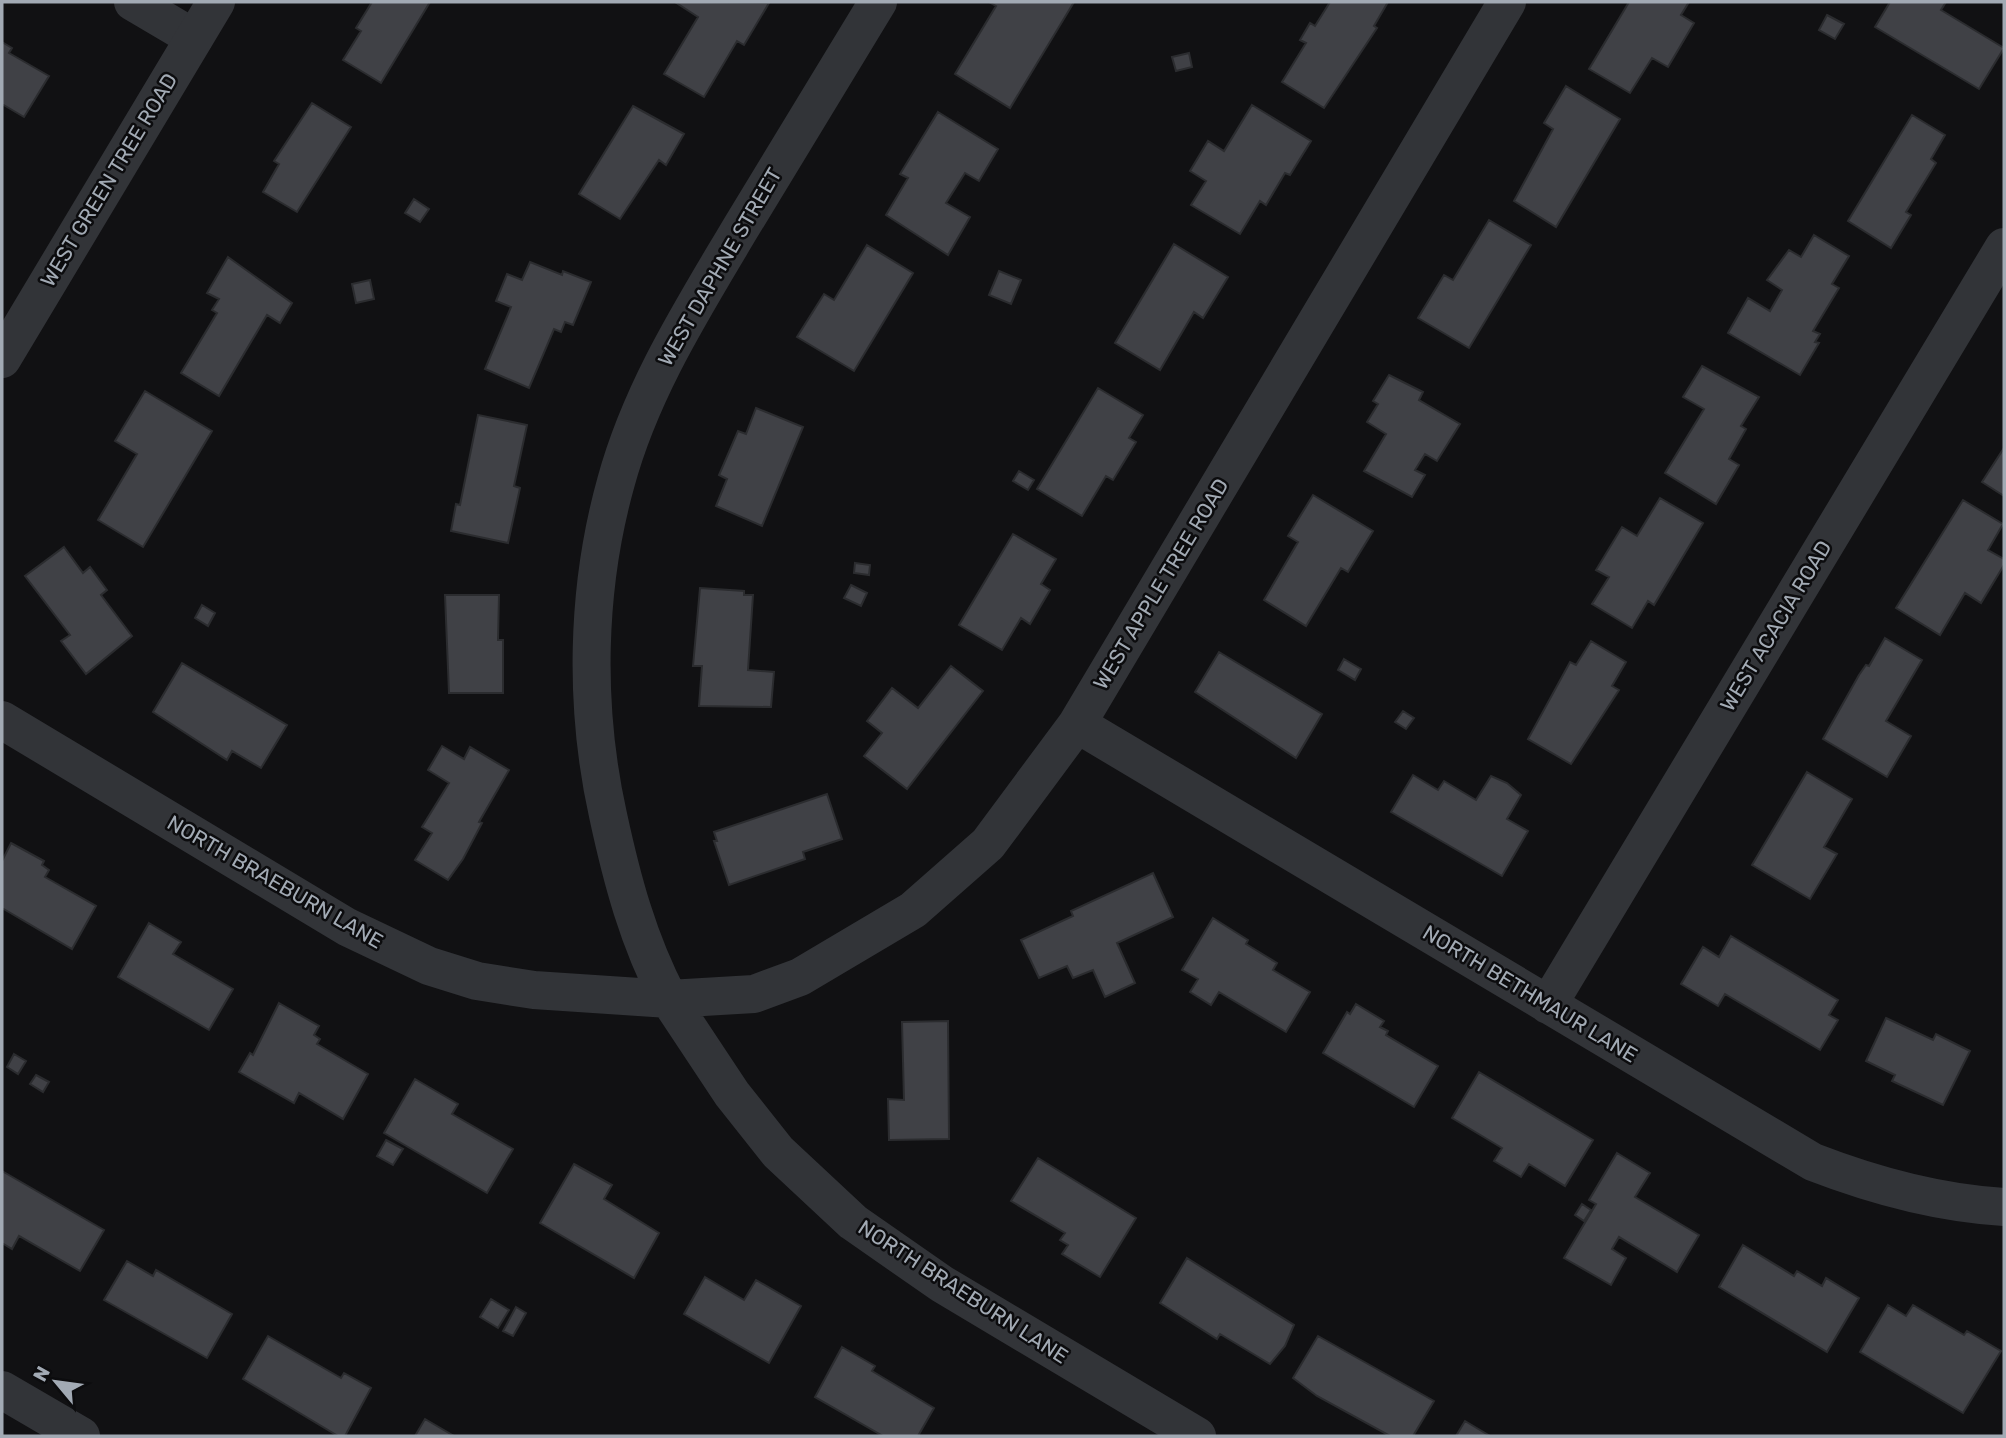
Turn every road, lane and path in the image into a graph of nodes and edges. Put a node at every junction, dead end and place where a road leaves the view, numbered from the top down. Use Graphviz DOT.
graph roads {
  1 [pos="133,2"];
  2 [pos="216,2"];
  3 [pos="878,2"];
  4 [pos="1507,2"];
  5 [pos="194,38"];
  6 [pos="2004,247"];
  7 [pos="2,359"];
  8 [pos="2,720"];
  9 [pos="1077,724"];
  10 [pos="669,999"];
  11 [pos="1548,1005"];
  12 [pos="2004,1207"];
  13 [pos="2,1390"];
  14 [pos="81,1436"];
  15 [pos="1197,1436"];
  1 -- 5 [label="street"];
  2 -- 5 [label="street, WEST GREEN TREE ROAD"];
  3 -- 10 [label="street, WEST DAPHNE STREET"];
  4 -- 9 [label="street, WEST APPLE TREE ROAD"];
  5 -- 7 [label="street, WEST GREEN TREE ROAD"];
  6 -- 11 [label="street, WEST ACACIA ROAD"];
  8 -- 10 [label="street, NORTH BRAEBURN LANE"];
  9 -- 10 [label="street, WEST APPLE TREE ROAD"];
  9 -- 11 [label="street, NORTH BETHMAUR LANE"];
  10 -- 15 [label="street, NORTH BRAEBURN LANE"];
  11 -- 12 [label="street, NORTH BETHMAUR LANE"];
  13 -- 14 [label="street"];
}
